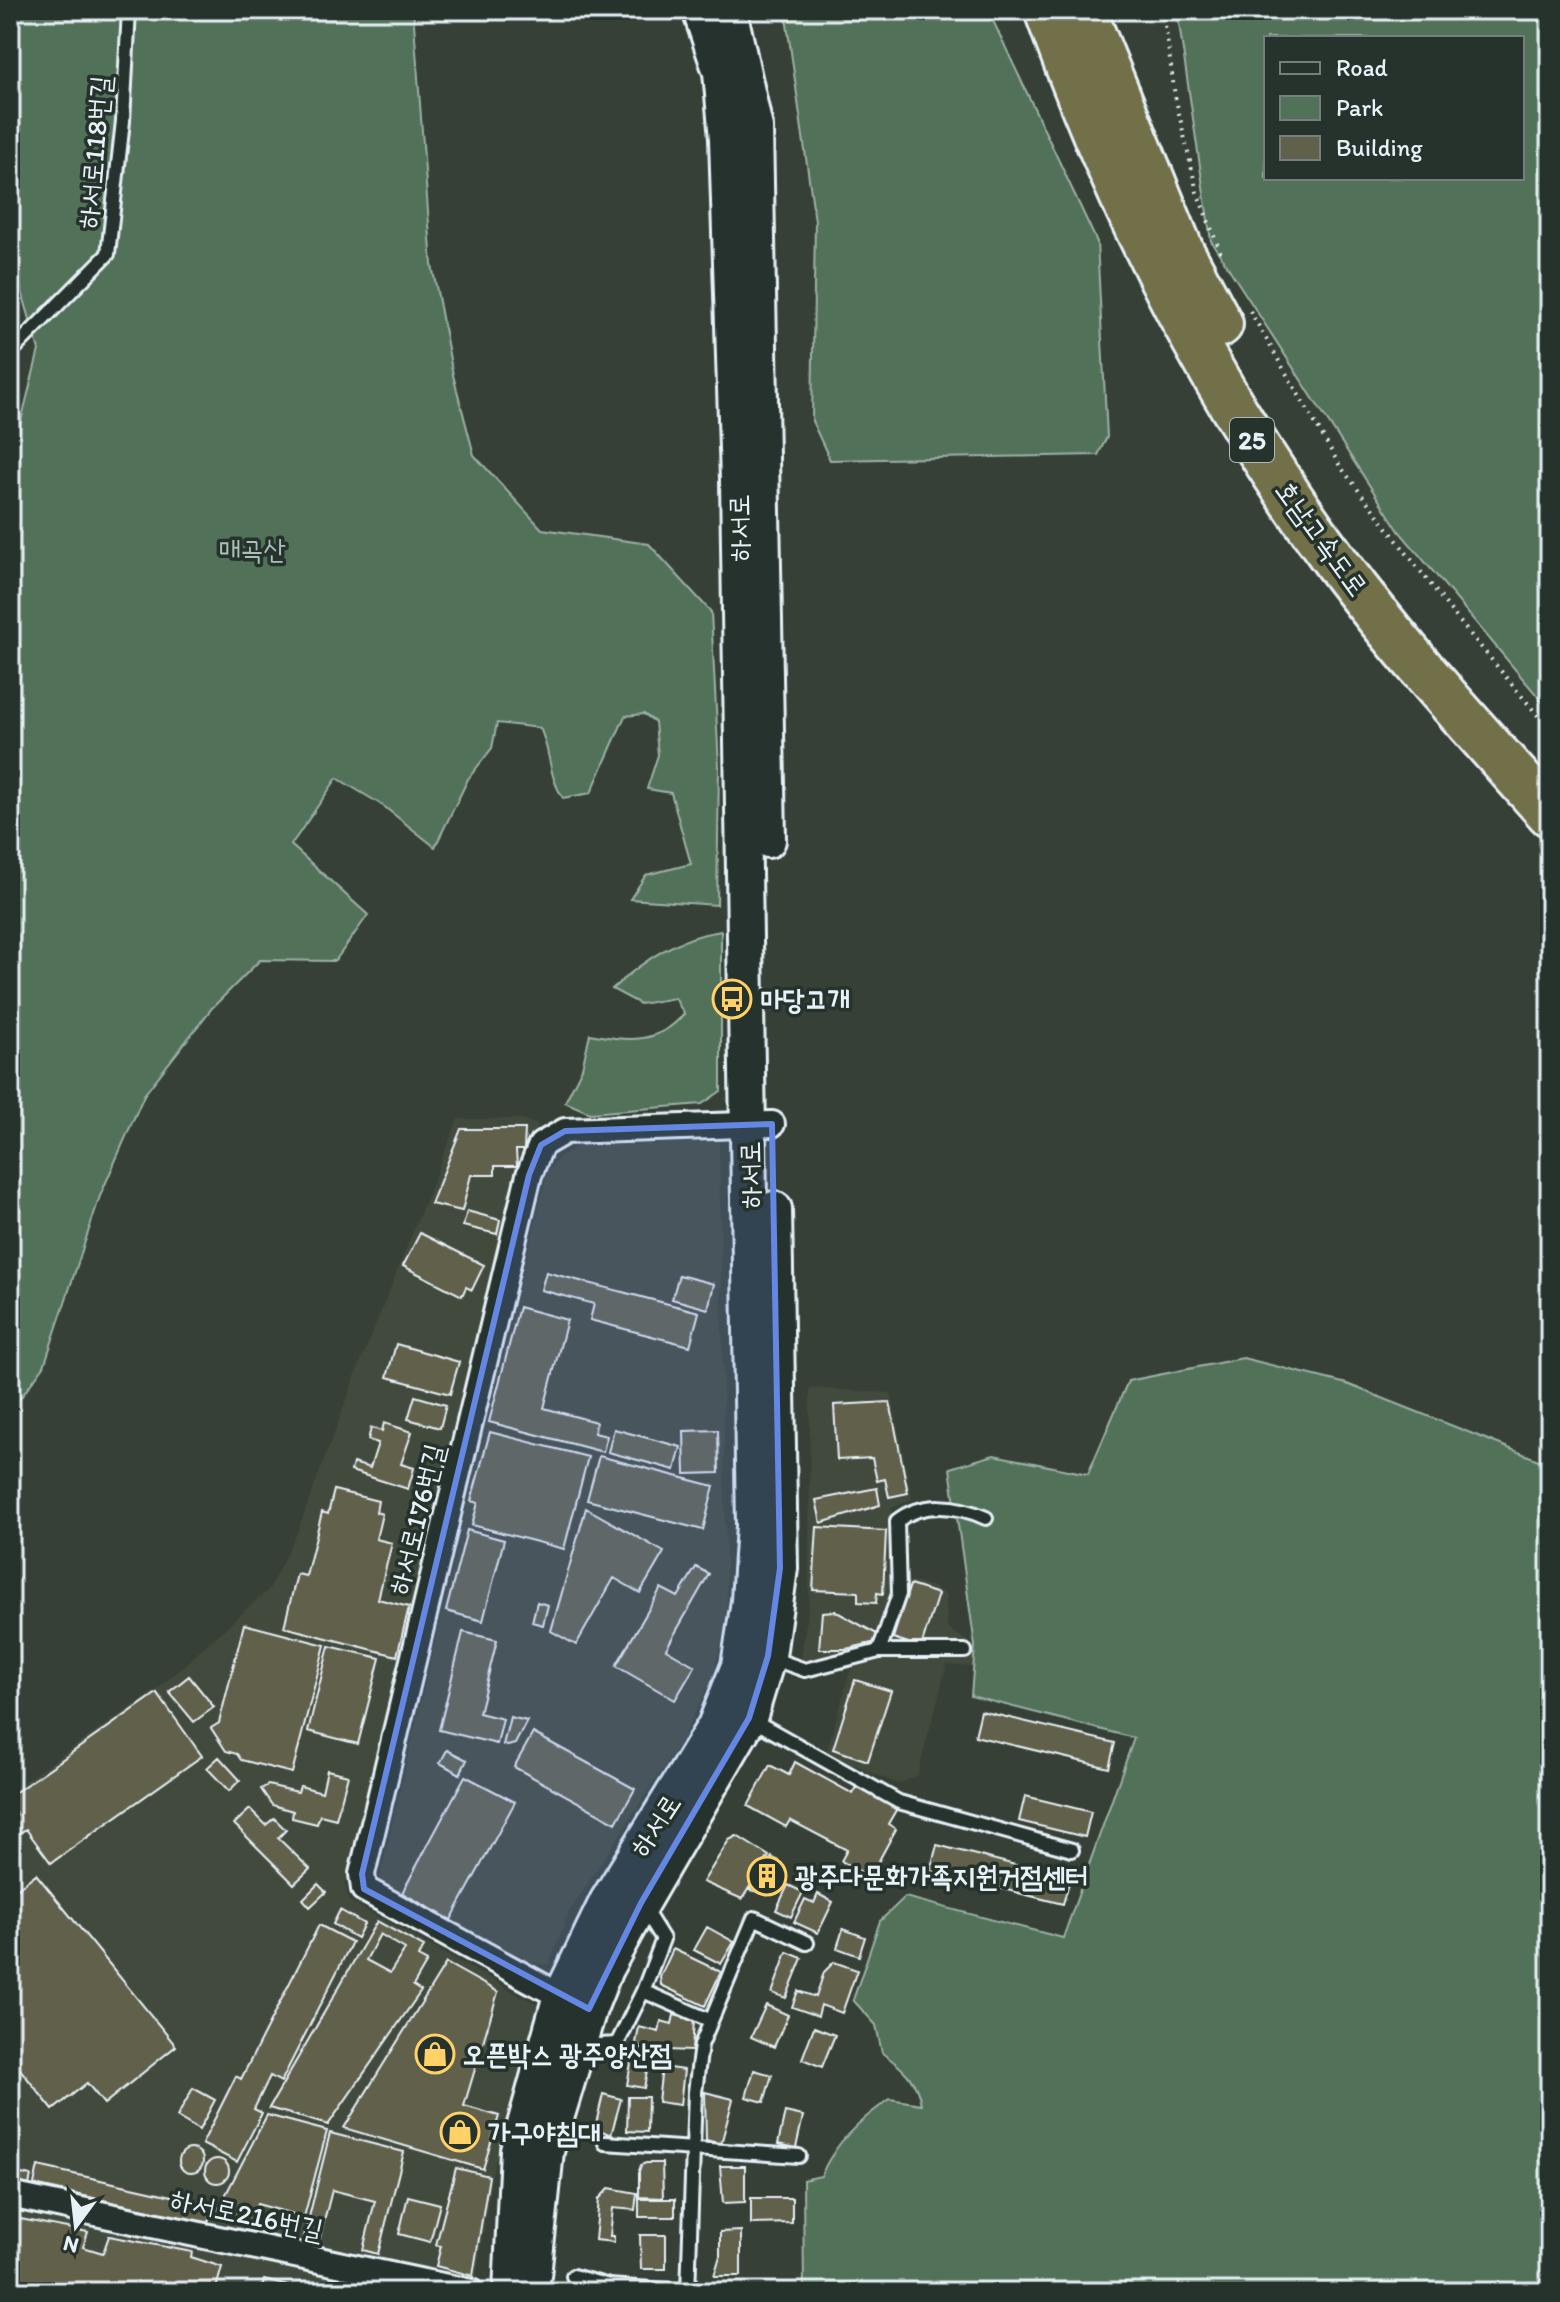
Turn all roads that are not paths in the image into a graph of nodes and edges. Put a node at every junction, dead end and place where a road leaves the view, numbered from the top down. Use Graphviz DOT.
graph roads {
  1 [pos="129,10"];
  2 [pos="700,10"];
  3 [pos="1047,10"];
  4 [pos="1083,10"];
  5 [pos="734,18"];
  6 [pos="10,353"];
  7 [pos="1550,768"];
  8 [pos="1550,814"];
  9 [pos="761,1124"];
  10 [pos="986,1518"];
  11 [pos="879,1651"];
  12 [pos="965,1651"];
  13 [pos="768,1656"];
  14 [pos="749,1718"];
  15 [pos="1072,1850"];
  16 [pos="641,1903"];
  17 [pos="807,1943"];
  18 [pos="643,1991"];
  19 [pos="575,2004"];
  20 [pos="709,2020"];
  21 [pos="576,2046"];
  22 [pos="605,2143"];
  23 [pos="693,2151"];
  24 [pos="799,2156"];
  25 [pos="10,2195"];
  26 [pos="573,2276"];
  27 [pos="690,2291"];
  28 [pos="471,2292"];
  29 [pos="511,2292"];
  30 [pos="533,2292"];
  1 -- 6 [label="lane, 하서로118번길"];
  2 -- 9 [label="main road, 하서로"];
  3 -- 8 [label="highway, 호남고속도로 / 25"];
  4 -- 7 [label="highway, 호남고속도로 / 25"];
  5 -- 9 [label="main road, 하서로"];
  9 -- 13 [label="main road, 하서로"];
  9 -- 19 [label="main road, 하서로"];
  9 -- 19 [label="street, 하서로176번길"];
  10 -- 11 [label="lane"];
  11 -- 12 [label="lane"];
  11 -- 13 [label="lane"];
  13 -- 14 [label="main road, 하서로"];
  14 -- 15 [label="lane"];
  14 -- 16 [label="main road, 하서로"];
  16 -- 18 [label="lane"];
  16 -- 19 [label="main road, 하서로"];
  17 -- 20 [label="lane"];
  18 -- 20 [label="lane"];
  18 -- 21 [label="lane"];
  19 -- 21 [label="main road, 하서로"];
  19 -- 29 [label="main road, 하서로"];
  20 -- 23 [label="lane"];
  21 -- 30 [label="main road, 하서로"];
  22 -- 23 [label="lane"];
  23 -- 24 [label="lane"];
  23 -- 27 [label="lane"];
  25 -- 28 [label="street, 하서로216번길"];
  26 -- 27 [label="lane"];
}
